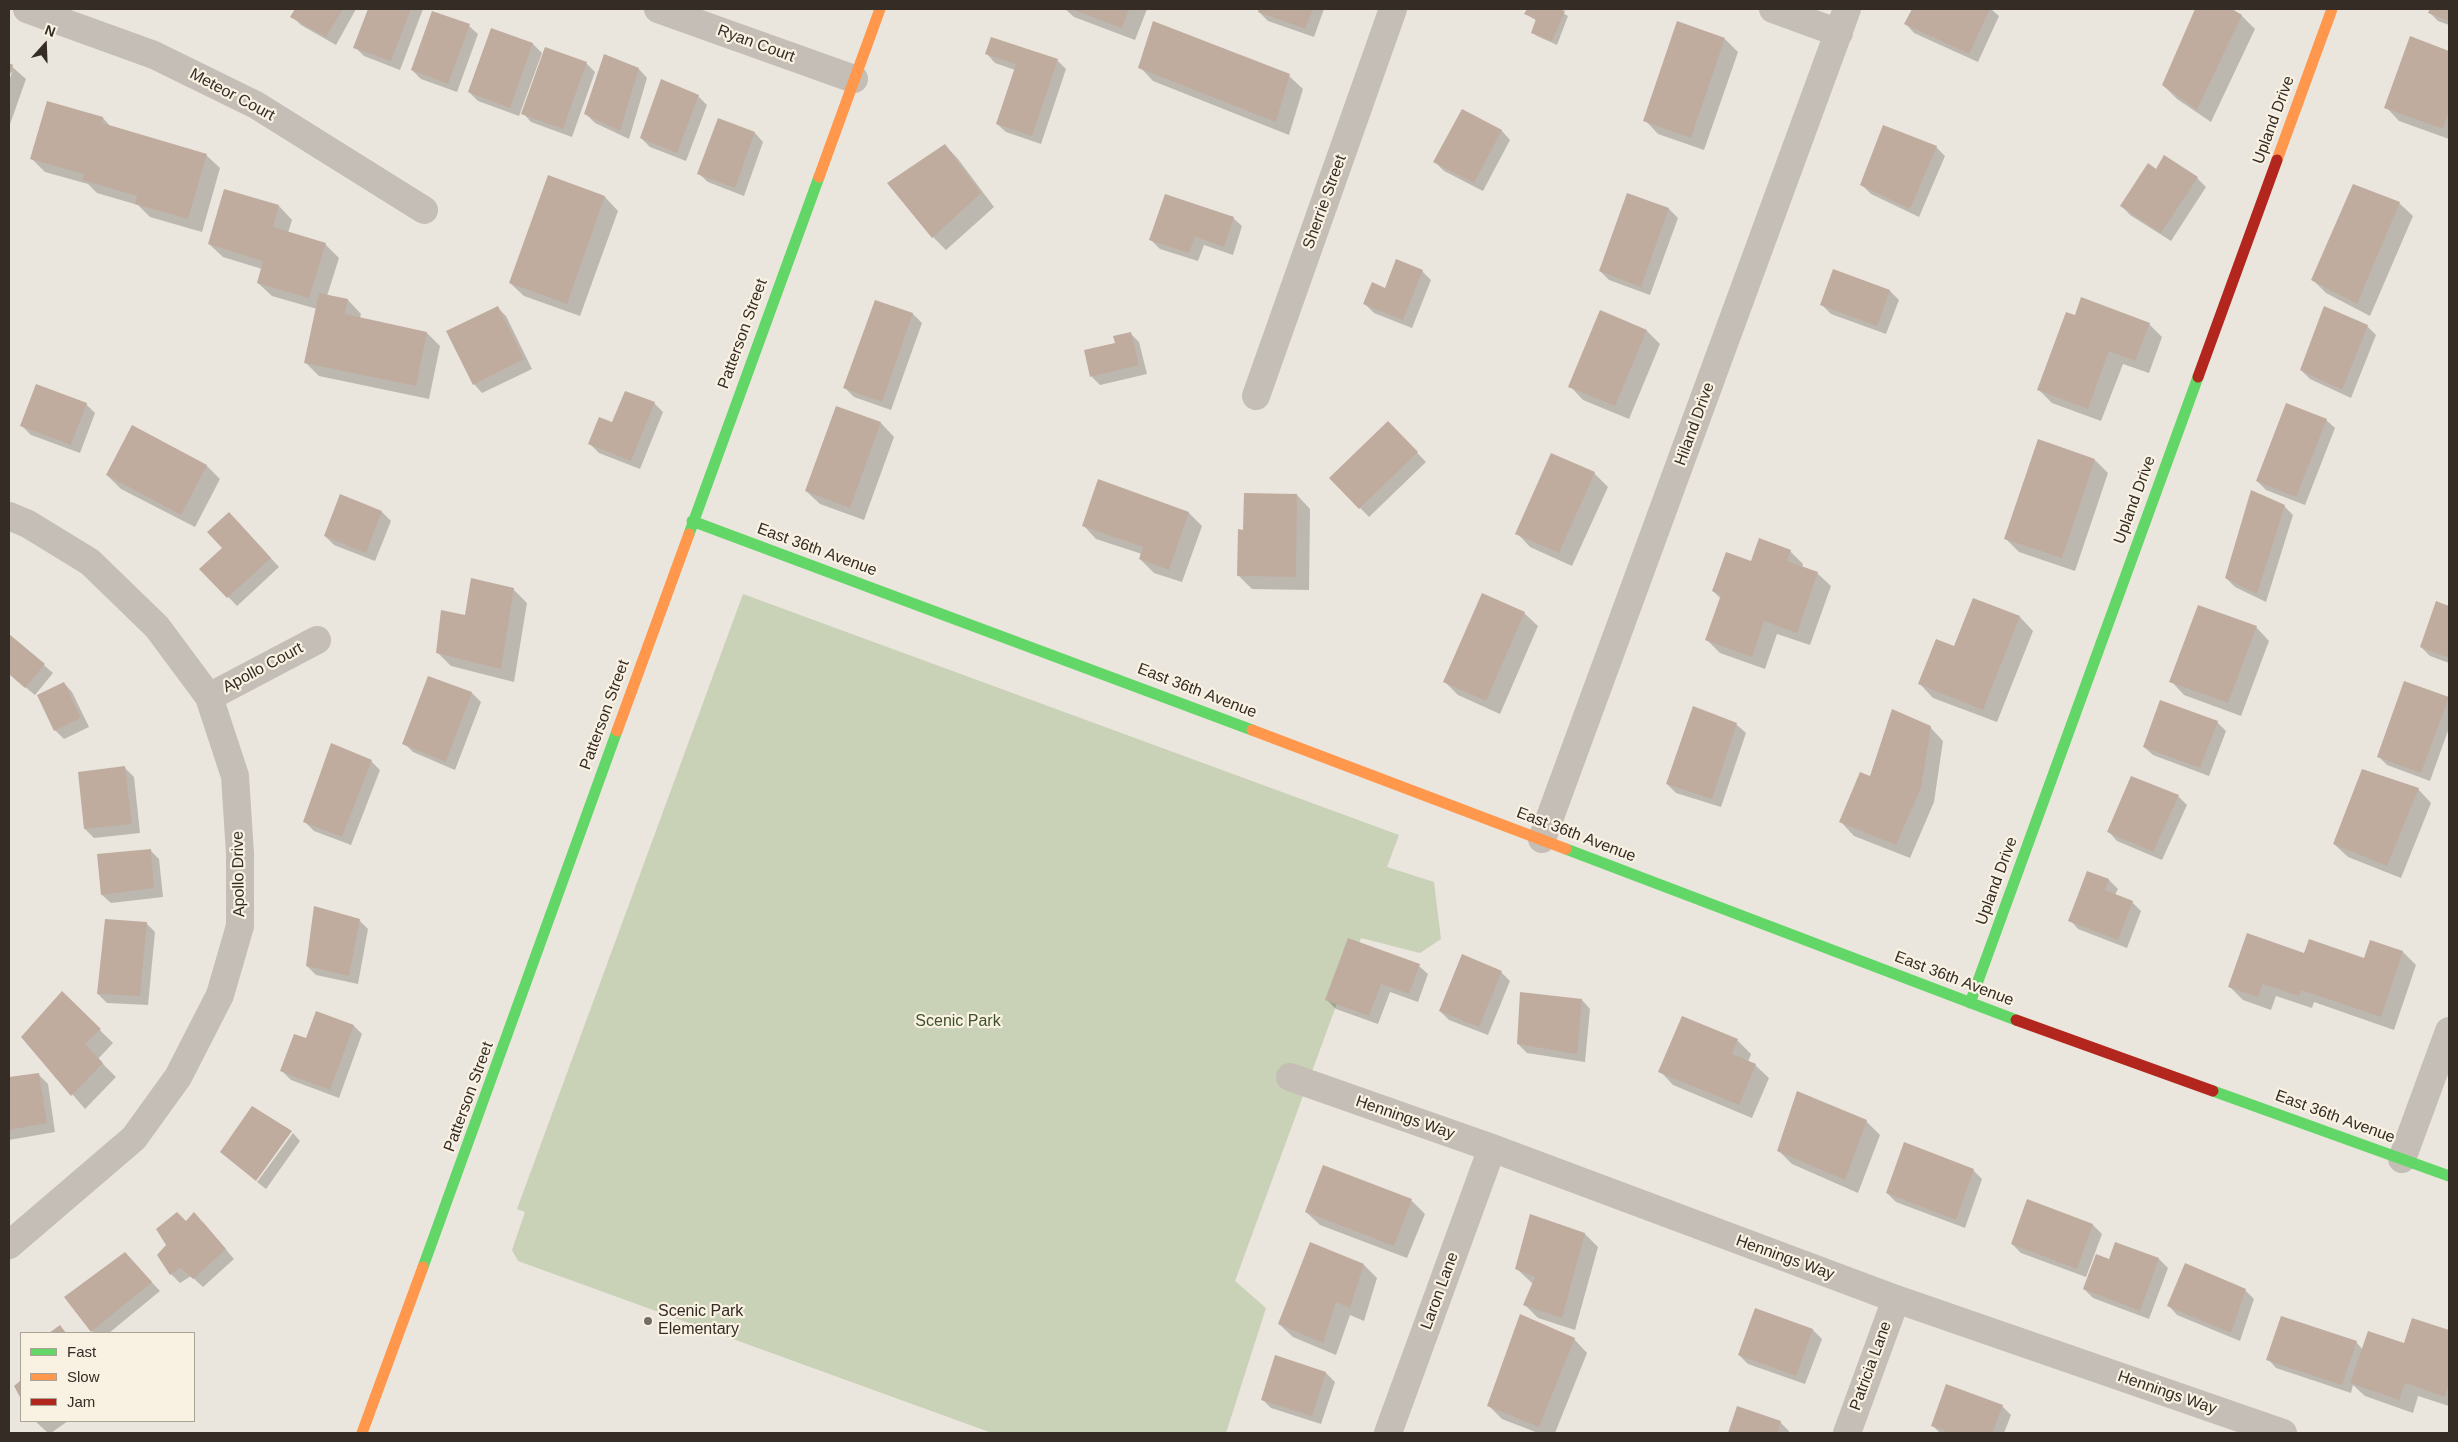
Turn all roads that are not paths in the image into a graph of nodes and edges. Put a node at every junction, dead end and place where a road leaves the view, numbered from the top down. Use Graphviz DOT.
graph roads {
  1 [pos="27,9"];
  2 [pos="658,9"];
  3 [pos="880,9"];
  4 [pos="1393,9"];
  5 [pos="1773,9"];
  6 [pos="2332,9"];
  7 [pos="1843,21"];
  8 [pos="854,79"];
  9 [pos="424,210"];
  10 [pos="1256,396"];
  11 [pos="9,516"];
  12 [pos="692,520"];
  13 [pos="317,640"];
  14 [pos="210,696"];
  15 [pos="1542,839"];
  16 [pos="1970,1003"];
  17 [pos="2449,1031"];
  18 [pos="1290,1077"];
  19 [pos="1492,1148"];
  20 [pos="2402,1159"];
  21 [pos="2449,1176"];
  22 [pos="9,1245"];
  23 [pos="1896,1299"];
  24 [pos="362,1433"];
  25 [pos="1388,1433"];
  26 [pos="1846,1433"];
  27 [pos="2283,1433"];
  1 -- 9 [label="street, Meteor Court"];
  2 -- 8 [label="street, Ryan Court"];
  3 -- 8 [label="street, Patterson Street"];
  4 -- 10 [label="street, Sherrie Street"];
  5 -- 7 [label="street"];
  6 -- 16 [label="street, Upland Drive"];
  7 -- 15 [label="street, Hiland Drive"];
  8 -- 12 [label="street, Patterson Street"];
  11 -- 14 [label="street, Apollo Drive"];
  12 -- 15 [label="street, East 36th Avenue"];
  12 -- 24 [label="street, Patterson Street"];
  13 -- 14 [label="street, Apollo Court"];
  14 -- 22 [label="street, Apollo Drive"];
  15 -- 16 [label="street, East 36th Avenue"];
  16 -- 20 [label="street, East 36th Avenue"];
  17 -- 20 [label="street"];
  18 -- 19 [label="street, Hennings Way"];
  19 -- 23 [label="street, Hennings Way"];
  19 -- 25 [label="street, Laron Lane"];
  20 -- 21 [label="street, East 36th Avenue"];
  23 -- 26 [label="street, Patricia Lane"];
  23 -- 27 [label="street, Hennings Way"];
}
